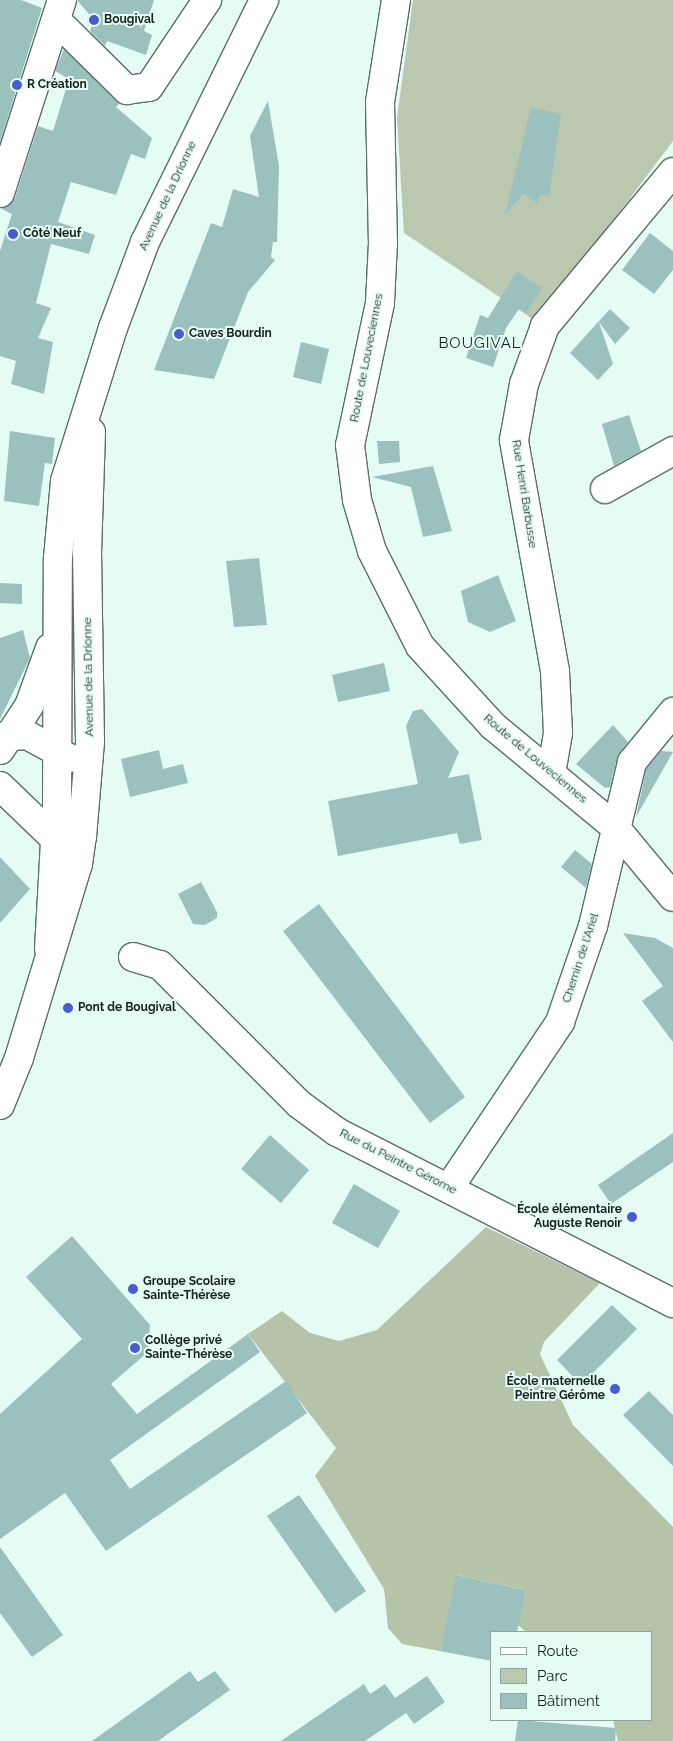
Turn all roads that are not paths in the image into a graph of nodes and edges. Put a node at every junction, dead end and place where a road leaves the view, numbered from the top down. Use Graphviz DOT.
graph roads {
  1 [pos="208,0"];
  2 [pos="264,0"];
  3 [pos="396,0"];
  4 [pos="59,10"];
  5 [pos="673,172"];
  6 [pos="0,194"];
  7 [pos="92,400"];
  8 [pos="673,451"];
  9 [pos="605,489"];
  10 [pos="57,627"];
  11 [pos="673,712"];
  12 [pos="2,741"];
  13 [pos="56,751"];
  14 [pos="88,768"];
  15 [pos="550,774"];
  16 [pos="10,795"];
  17 [pos="57,805"];
  18 [pos="86,805"];
  19 [pos="614,826"];
  20 [pos="54,838"];
  21 [pos="673,897"];
  22 [pos="49,949"];
  23 [pos="133,957"];
  24 [pos="0,1105"];
  25 [pos="449,1188"];
  26 [pos="673,1302"];
  1 -- 4 [label="street"];
  2 -- 7 [label="street, Avenue de la Drionne"];
  3 -- 15 [label="street, Route de Louveciennes"];
  4 -- 6 [label="street"];
  5 -- 15 [label="street, Rue Henri Barbusse"];
  7 -- 10 [label="street, Avenue de la Drionne"];
  7 -- 14 [label="street, Avenue de la Drionne"];
  8 -- 9 [label="street"];
  10 -- 12 [label="street"];
  10 -- 13 [label="street, Avenue de la Drionne"];
  11 -- 19 [label="street, Chemin de l'Ariel"];
  12 -- 13 [label="street"];
  13 -- 14 [label="street"];
  13 -- 17 [label="street, Avenue de la Drionne"];
  14 -- 18 [label="street, Avenue de la Drionne"];
  15 -- 19 [label="street, Route de Louveciennes"];
  16 -- 17 [label="street"];
  16 -- 20 [label="street"];
  17 -- 18 [label="street"];
  17 -- 20 [label="street, Avenue de la Drionne"];
  18 -- 22 [label="street, Avenue de la Drionne"];
  19 -- 21 [label="street, Route de Louveciennes"];
  19 -- 25 [label="street, Chemin de l'Ariel"];
  20 -- 22 [label="street, Avenue de la Drionne"];
  22 -- 24 [label="street, Avenue de la Drionne"];
  23 -- 25 [label="street, Rue du Peintre Gérome"];
  25 -- 26 [label="street, Rue du Peintre Gérome"];
}
